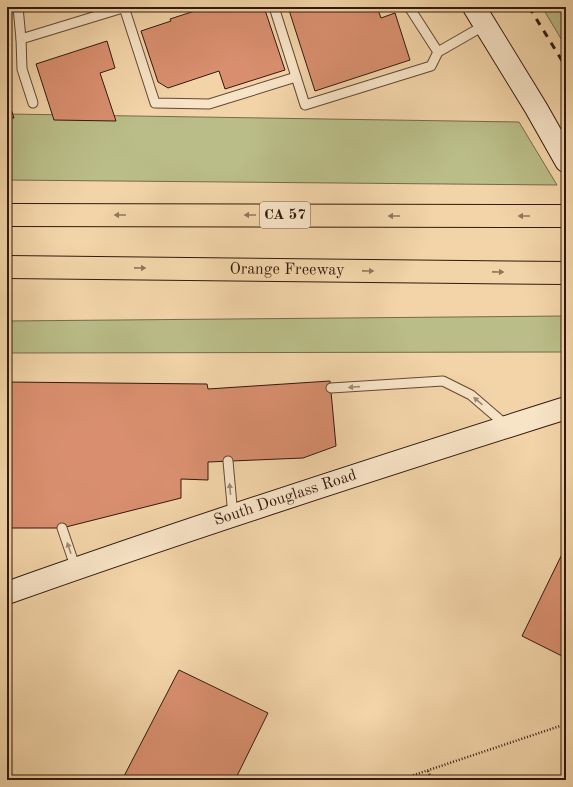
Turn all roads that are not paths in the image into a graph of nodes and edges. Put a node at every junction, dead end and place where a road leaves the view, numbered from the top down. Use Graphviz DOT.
graph roads {
  1 [pos="18,7"];
  2 [pos="125,7"];
  3 [pos="274,7"];
  4 [pos="409,7"];
  5 [pos="474,7"];
  6 [pos="485,26"];
  7 [pos="21,39"];
  8 [pos="438,52"];
  9 [pos="296,77"];
  10 [pos="33,103"];
  11 [pos="566,161"];
  12 [pos="7,215"];
  13 [pos="564,216"];
  14 [pos="7,267"];
  15 [pos="101,268"];
  16 [pos="566,273"];
  17 [pos="7,276"];
  18 [pos="331,388"];
  19 [pos="566,408"];
  20 [pos="508,427"];
  21 [pos="228,461"];
  22 [pos="233,516"];
  23 [pos="62,528"];
  24 [pos="76,568"];
  25 [pos="7,593"];
  1 -- 7 [label="lane"];
  2 -- 7 [label="lane"];
  2 -- 9 [label="lane"];
  3 -- 9 [label="lane"];
  4 -- 8 [label="lane"];
  5 -- 6 [label="main road"];
  6 -- 8 [label="lane"];
  6 -- 11 [label="main road"];
  7 -- 10 [label="lane"];
  8 -- 9 [label="lane"];
  13 -- 12 [label="highway, CA 57, one-way"];
  14 -- 15 [label="highway, Orange Freeway"];
  15 -- 16 [label="highway, Orange Freeway, one-way"];
  15 -- 17 [label="highway"];
  20 -- 18 [label="lane, one-way"];
  19 -- 20 [label="main road, South Douglass Road"];
  20 -- 22 [label="main road, South Douglass Road"];
  22 -- 21 [label="lane, one-way"];
  22 -- 24 [label="main road, South Douglass Road"];
  24 -- 23 [label="lane, one-way"];
  24 -- 25 [label="main road, South Douglass Road"];
}
